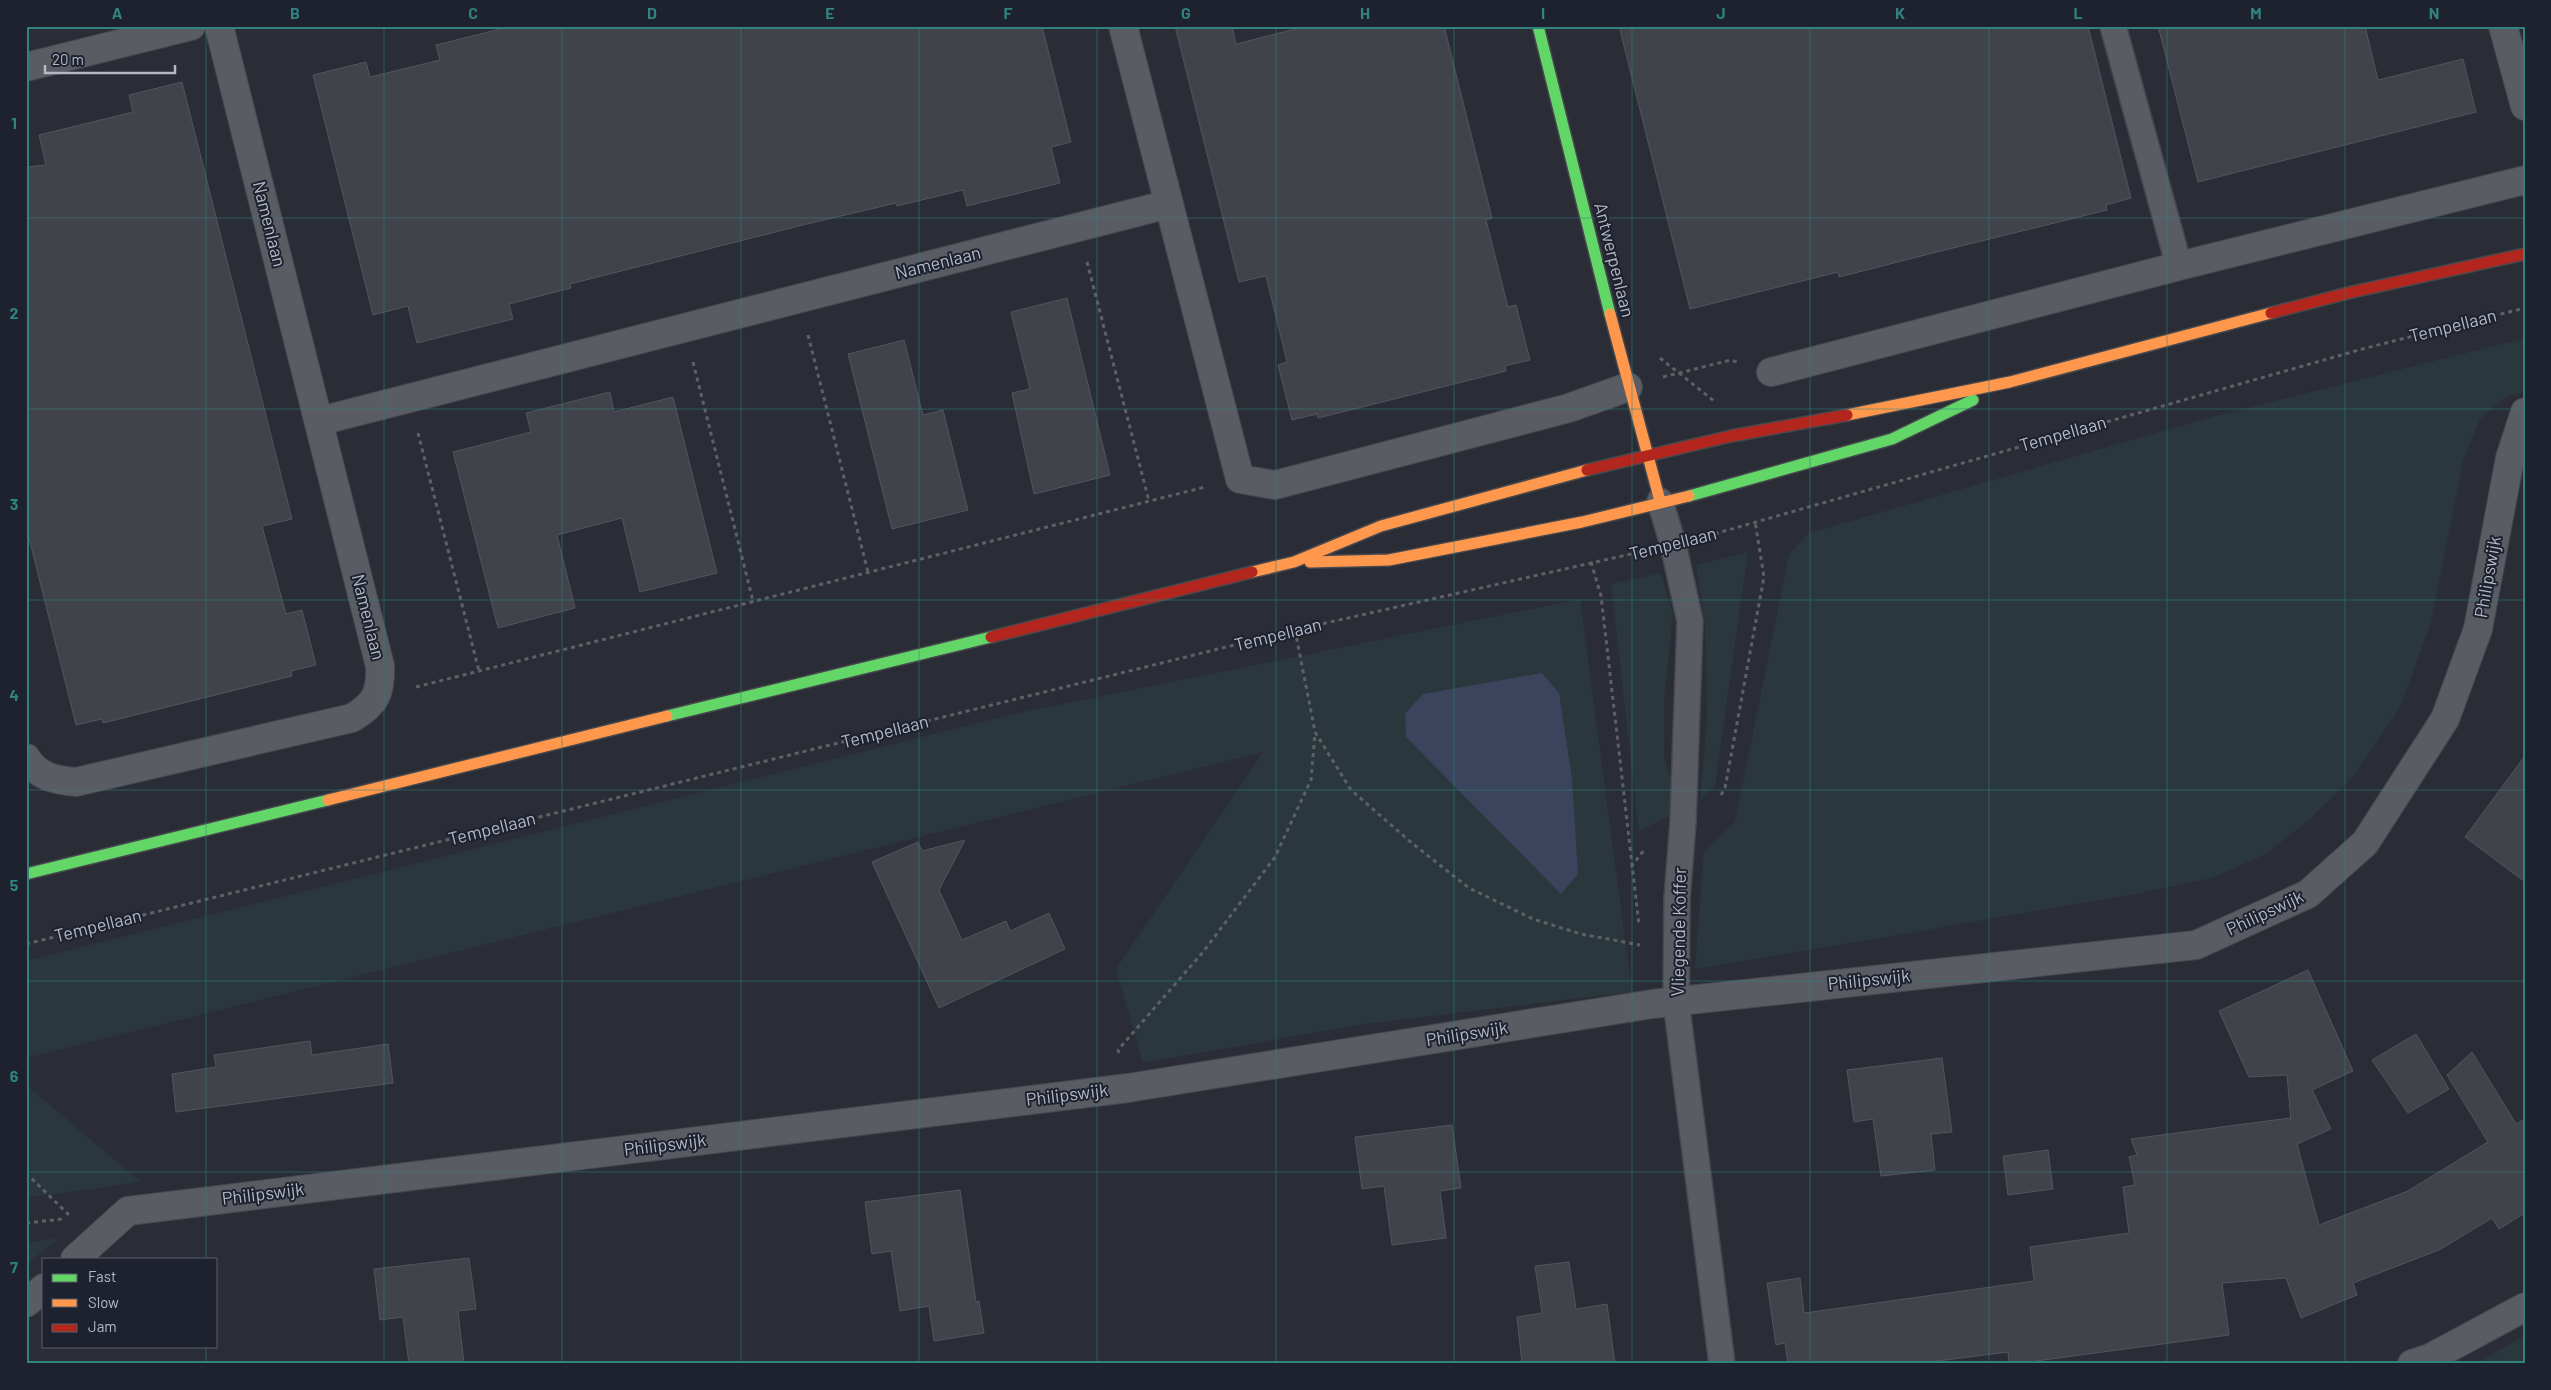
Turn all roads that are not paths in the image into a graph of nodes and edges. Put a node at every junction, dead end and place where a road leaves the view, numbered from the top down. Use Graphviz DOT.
graph roads {
  1 [pos="191,26"];
  2 [pos="219,26"];
  3 [pos="1123,26"];
  4 [pos="1538,26"];
  5 [pos="2113,26"];
  6 [pos="2503,26"];
  7 [pos="26,67"];
  8 [pos="2525,106"];
  9 [pos="2525,180"];
  10 [pos="1170,204"];
  11 [pos="2525,254"];
  12 [pos="2179,266"];
  13 [pos="1771,372"];
  14 [pos="2010,382"];
  15 [pos="1628,387"];
  16 [pos="2525,412"];
  17 [pos="320,421"];
  18 [pos="1646,455"];
  19 [pos="1660,502"];
  20 [pos="1294,562"];
  21 [pos="26,758"];
  22 [pos="26,874"];
  23 [pos="1676,1001"];
  24 [pos="76,1258"];
  25 [pos="42,1290"];
  26 [pos="26,1303"];
  27 [pos="2525,1307"];
  28 [pos="2425,1362"];
  29 [pos="1722,1364"];
  1 -- 7 [label="street"];
  2 -- 17 [label="street, Namenlaan"];
  3 -- 10 [label="street"];
  4 -- 15 [label="main road, Antwerpenlaan"];
  5 -- 12 [label="lane"];
  6 -- 8 [label="street"];
  9 -- 12 [label="street"];
  10 -- 15 [label="street"];
  10 -- 17 [label="street, Namenlaan"];
  11 -- 14 [label="main road"];
  12 -- 13 [label="street"];
  14 -- 18 [label="main road"];
  14 -- 19 [label="main road"];
  15 -- 18 [label="main road, Antwerpenlaan"];
  16 -- 23 [label="street, Philipswijk"];
  17 -- 21 [label="street, Namenlaan"];
  18 -- 19 [label="main road, Antwerpenlaan"];
  18 -- 20 [label="main road"];
  19 -- 20 [label="main road"];
  19 -- 23 [label="lane, Vliegende Koffer"];
  20 -- 22 [label="main road"];
  23 -- 24 [label="street, Philipswijk"];
  23 -- 29 [label="lane, Vliegende Koffer"];
  25 -- 26 [label="street"];
  27 -- 28 [label="street"];
}
